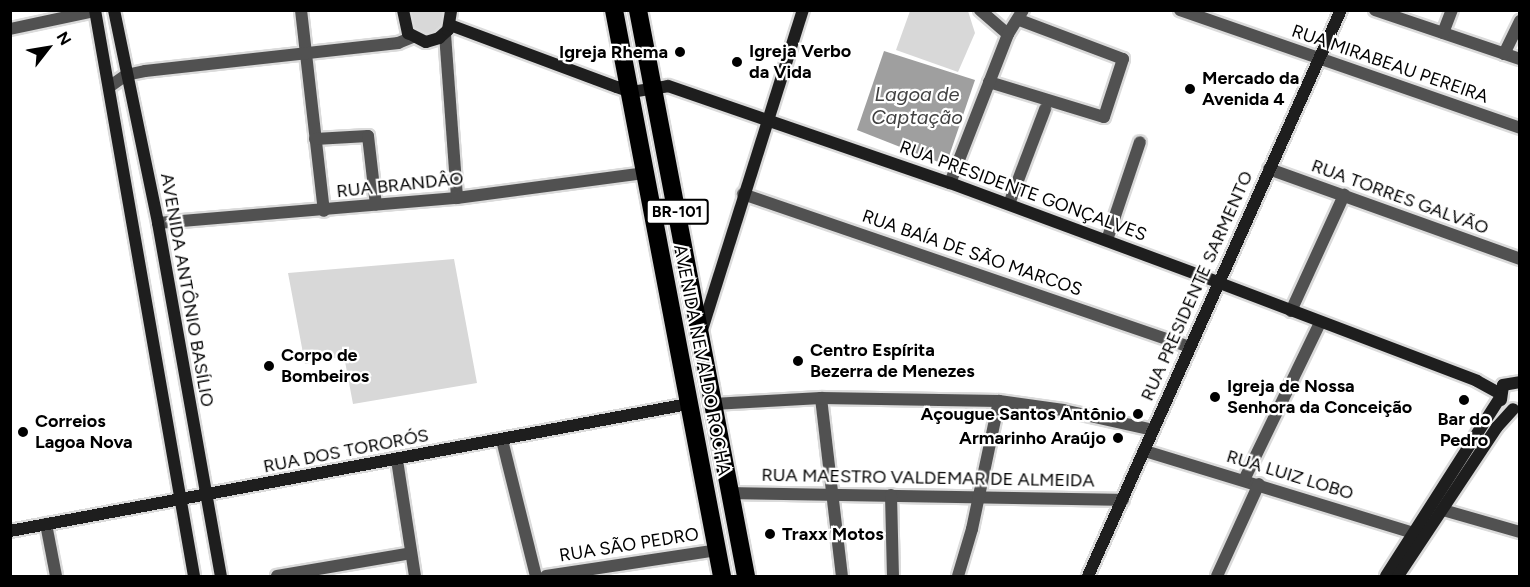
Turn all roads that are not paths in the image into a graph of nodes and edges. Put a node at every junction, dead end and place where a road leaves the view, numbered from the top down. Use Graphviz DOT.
graph roads {
  1 [pos="114,10"];
  2 [pos="302,10"];
  3 [pos="403,10"];
  4 [pos="451,10"];
  5 [pos="614,10"];
  6 [pos="638,10"];
  7 [pos="803,10"];
  8 [pos="980,10"];
  9 [pos="1180,10"];
  10 [pos="1341,10"];
  11 [pos="1375,10"];
  12 [pos="1452,10"];
  13 [pos="95,11"];
  14 [pos="1021,15"];
  15 [pos="1205,15"];
  16 [pos="1520,21"];
  17 [pos="10,29"];
  18 [pos="447,30"];
  19 [pos="1443,33"];
  20 [pos="1008,34"];
  21 [pos="413,37"];
  22 [pos="307,54"];
  23 [pos="1504,54"];
  24 [pos="1319,58"];
  25 [pos="1520,59"];
  26 [pos="126,75"];
  27 [pos="989,82"];
  28 [pos="109,87"];
  29 [pos="654,87"];
  30 [pos="631,92"];
  31 [pos="1045,109"];
  32 [pos="768,119"];
  33 [pos="1520,128"];
  34 [pos="315,139"];
  35 [pos="1140,142"];
  36 [pos="1269,169"];
  37 [pos="645,173"];
  38 [pos="950,183"];
  39 [pos="744,194"];
  40 [pos="1344,195"];
  41 [pos="456,198"];
  42 [pos="1009,204"];
  43 [pos="376,205"];
  44 [pos="324,211"];
  45 [pos="158,223"];
  46 [pos="1107,240"];
  47 [pos="1520,259"];
  48 [pos="1217,282"];
  49 [pos="1291,310"];
  50 [pos="1320,323"];
  51 [pos="700,336"];
  52 [pos="1189,347"];
  53 [pos="1520,368"];
  54 [pos="1507,388"];
  55 [pos="821,398"];
  56 [pos="999,401"];
  57 [pos="688,404"];
  58 [pos="713,404"];
  59 [pos="1516,408"];
  60 [pos="1153,430"];
  61 [pos="502,440"];
  62 [pos="1145,451"];
  63 [pos="397,460"];
  64 [pos="1244,480"];
  65 [pos="1259,484"];
  66 [pos="732,493"];
  67 [pos="891,495"];
  68 [pos="205,496"];
  69 [pos="833,496"];
  70 [pos="980,496"];
  71 [pos="1123,500"];
  72 [pos="180,501"];
  73 [pos="1443,510"];
  74 [pos="46,524"];
  75 [pos="10,531"];
  76 [pos="1520,532"];
  77 [pos="1419,534"];
  78 [pos="717,550"];
  79 [pos="411,553"];
  80 [pos="56,576"];
  81 [pos="194,576"];
  82 [pos="221,576"];
  83 [pos="277,576"];
  84 [pos="415,576"];
  85 [pos="536,576"];
  86 [pos="546,576"];
  87 [pos="722,576"];
  88 [pos="746,576"];
  89 [pos="842,576"];
  90 [pos="893,576"];
  91 [pos="958,576"];
  92 [pos="1088,576"];
  93 [pos="1217,576"];
  94 [pos="1386,576"];
  95 [pos="1398,576"];
  1 -- 26 [label="street, AVENIDA ANTÔNIO BASÍLIO"];
  2 -- 22 [label="street"];
  3 -- 21 [label="street"];
  4 -- 18 [label="street"];
  5 -- 30 [label="highway, AVENIDA NEVALDO ROCHA / BR-101"];
  6 -- 29 [label="highway, AVENIDA NEVALDO ROCHA / BR-101"];
  7 -- 32 [label="street"];
  8 -- 20 [label="street"];
  9 -- 15 [label="street, RUA MIRABEAU PEREIRA"];
  10 -- 24 [label="street, RUA PRESIDENTE SARMENTO"];
  11 -- 19 [label="street"];
  12 -- 19 [label="street"];
  13 -- 17 [label="street"];
  13 -- 28 [label="street"];
  14 -- 20 [label="street"];
  14 -- 27 [label="street"];
  15 -- 24 [label="street, RUA MIRABEAU PEREIRA"];
  16 -- 23 [label="street"];
  18 -- 21 [label="street"];
  18 -- 30 [label="street"];
  18 -- 41 [label="street"];
  19 -- 23 [label="street"];
  20 -- 27 [label="street"];
  21 -- 22 [label="street"];
  22 -- 26 [label="street"];
  22 -- 34 [label="street"];
  23 -- 25 [label="street"];
  24 -- 33 [label="street, RUA MIRABEAU PEREIRA"];
  24 -- 36 [label="street, RUA PRESIDENTE SARMENTO"];
  26 -- 28 [label="street"];
  26 -- 45 [label="street, AVENIDA ANTÔNIO BASÍLIO"];
  27 -- 38 [label="street"];
  28 -- 72 [label="street"];
  29 -- 30 [label="street, RUA PRESIDENTE GONÇALVES"];
  29 -- 32 [label="street, RUA PRESIDENTE GONÇALVES"];
  29 -- 51 [label="highway, AVENIDA NEVALDO ROCHA / BR-101"];
  30 -- 37 [label="highway, AVENIDA NEVALDO ROCHA / BR-101"];
  31 -- 42 [label="street"];
  32 -- 38 [label="street, RUA PRESIDENTE GONÇALVES"];
  32 -- 39 [label="street"];
  34 -- 43 [label="street"];
  34 -- 44 [label="street"];
  35 -- 46 [label="street"];
  36 -- 40 [label="street, RUA TORRES GALVÃO"];
  36 -- 48 [label="street, RUA PRESIDENTE SARMENTO"];
  37 -- 41 [label="street, RUA BRANDÂO"];
  37 -- 57 [label="highway, AVENIDA NEVALDO ROCHA / BR-101"];
  38 -- 42 [label="street, RUA PRESIDENTE GONÇALVES"];
  39 -- 51 [label="street"];
  39 -- 52 [label="street, RUA BAÍA DE SÃO MARCOS"];
  40 -- 47 [label="street, RUA TORRES GALVÃO"];
  40 -- 49 [label="street"];
  41 -- 43 [label="street, RUA BRANDÂO"];
  42 -- 46 [label="street, RUA PRESIDENTE GONÇALVES"];
  43 -- 44 [label="street, RUA BRANDÂO"];
  44 -- 45 [label="street, RUA BRANDÂO"];
  45 -- 68 [label="street, AVENIDA ANTÔNIO BASÍLIO"];
  46 -- 48 [label="street, RUA PRESIDENTE GONÇALVES"];
  48 -- 49 [label="street, RUA PRESIDENTE GONÇALVES"];
  48 -- 52 [label="street, RUA PRESIDENTE SARMENTO"];
  49 -- 50 [label="street, RUA PRESIDENTE GONÇALVES"];
  50 -- 54 [label="street, RUA PRESIDENTE GONÇALVES"];
  50 -- 64 [label="street"];
  51 -- 58 [label="highway, AVENIDA NEVALDO ROCHA / BR-101"];
  52 -- 60 [label="street, RUA PRESIDENTE SARMENTO"];
  53 -- 54 [label="street"];
  54 -- 59 [label="street, RUA PRESIDENTE GONÇALVES"];
  54 -- 77 [label="street"];
  55 -- 56 [label="street"];
  55 -- 58 [label="street"];
  55 -- 69 [label="street"];
  56 -- 60 [label="street"];
  56 -- 70 [label="street"];
  57 -- 61 [label="street, RUA DOS TORORÓS"];
  57 -- 78 [label="highway, AVENIDA NEVALDO ROCHA / BR-101"];
  58 -- 66 [label="highway, AVENIDA NEVALDO ROCHA / BR-101"];
  59 -- 73 [label="street"];
  60 -- 62 [label="street, RUA PRESIDENTE SARMENTO"];
  61 -- 63 [label="street, RUA DOS TORORÓS"];
  61 -- 85 [label="street"];
  62 -- 64 [label="street, RUA LUIZ LOBO"];
  62 -- 71 [label="street, RUA PRESIDENTE SARMENTO"];
  63 -- 68 [label="street, RUA DOS TORORÓS"];
  63 -- 79 [label="street"];
  64 -- 65 [label="street, RUA LUIZ LOBO"];
  65 -- 77 [label="street, RUA LUIZ LOBO"];
  65 -- 93 [label="street"];
  66 -- 69 [label="street, RUA MAESTRO VALDEMAR DE ALMEIDA"];
  66 -- 88 [label="highway, AVENIDA NEVALDO ROCHA / BR-101"];
  67 -- 69 [label="street, RUA MAESTRO VALDEMAR DE ALMEIDA"];
  67 -- 70 [label="street, RUA MAESTRO VALDEMAR DE ALMEIDA"];
  67 -- 90 [label="street"];
  68 -- 72 [label="street, RUA DOS TORORÓS"];
  68 -- 82 [label="street, AVENIDA ANTÔNIO BASÍLIO"];
  69 -- 89 [label="street"];
  70 -- 71 [label="street, RUA MAESTRO VALDEMAR DE ALMEIDA"];
  70 -- 91 [label="street"];
  71 -- 92 [label="street, RUA PRESIDENTE SARMENTO"];
  72 -- 74 [label="street, RUA DOS TORORÓS"];
  72 -- 81 [label="street"];
  73 -- 76 [label="street"];
  73 -- 77 [label="street"];
  74 -- 75 [label="street, RUA DOS TORORÓS"];
  74 -- 80 [label="street"];
  77 -- 94 [label="street"];
  77 -- 95 [label="street"];
  78 -- 86 [label="street, RUA SÃO PEDRO"];
  78 -- 87 [label="highway, AVENIDA NEVALDO ROCHA / BR-101"];
  79 -- 83 [label="street"];
  79 -- 84 [label="street"];
}
